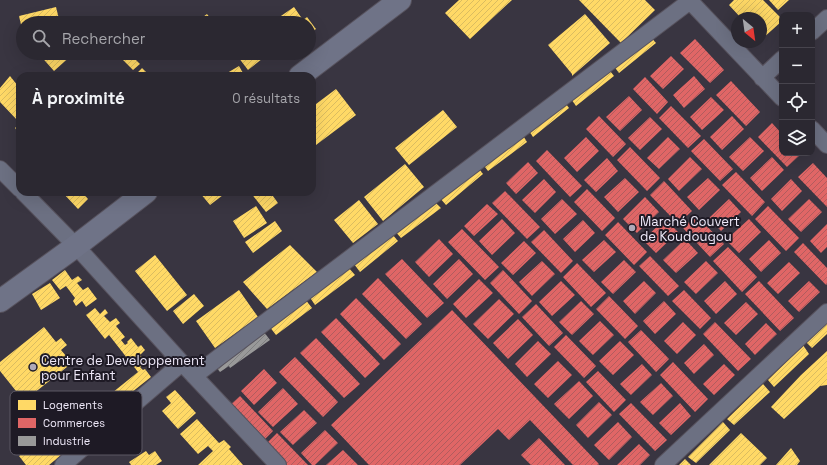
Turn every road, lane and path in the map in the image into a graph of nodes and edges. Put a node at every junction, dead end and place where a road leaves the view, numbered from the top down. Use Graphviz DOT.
graph roads {
  1 [pos="400,0"];
  2 [pos="690,1"];
  3 [pos="827,18"];
  4 [pos="815,29"];
  5 [pos="779,63"];
  6 [pos="305,72"];
  7 [pos="762,78"];
  8 [pos="779,95"];
  9 [pos="815,132"];
  10 [pos="827,145"];
  11 [pos="0,169"];
  12 [pos="16,185"];
  13 [pos="27,196"];
  14 [pos="141,196"];
  15 [pos="76,246"];
  16 [pos="0,300"];
  17 [pos="827,312"];
  18 [pos="182,363"];
  19 [pos="194,376"];
  20 [pos="142,397"];
  21 [pos="75,455"];
  22 [pos="63,465"];
  23 [pos="278,465"];
  24 [pos="663,465"];
  1 -- 6 [label="street"];
  2 -- 7 [label="street"];
  2 -- 19 [label="street"];
  3 -- 4 [label="street"];
  5 -- 7 [label="street"];
  7 -- 8 [label="street"];
  9 -- 10 [label="street"];
  11 -- 12 [label="street"];
  13 -- 15 [label="street"];
  14 -- 15 [label="street"];
  15 -- 16 [label="street"];
  15 -- 18 [label="street"];
  17 -- 24 [label="street"];
  18 -- 19 [label="street"];
  18 -- 20 [label="street"];
  19 -- 23 [label="street"];
  21 -- 22 [label="street"];
}
